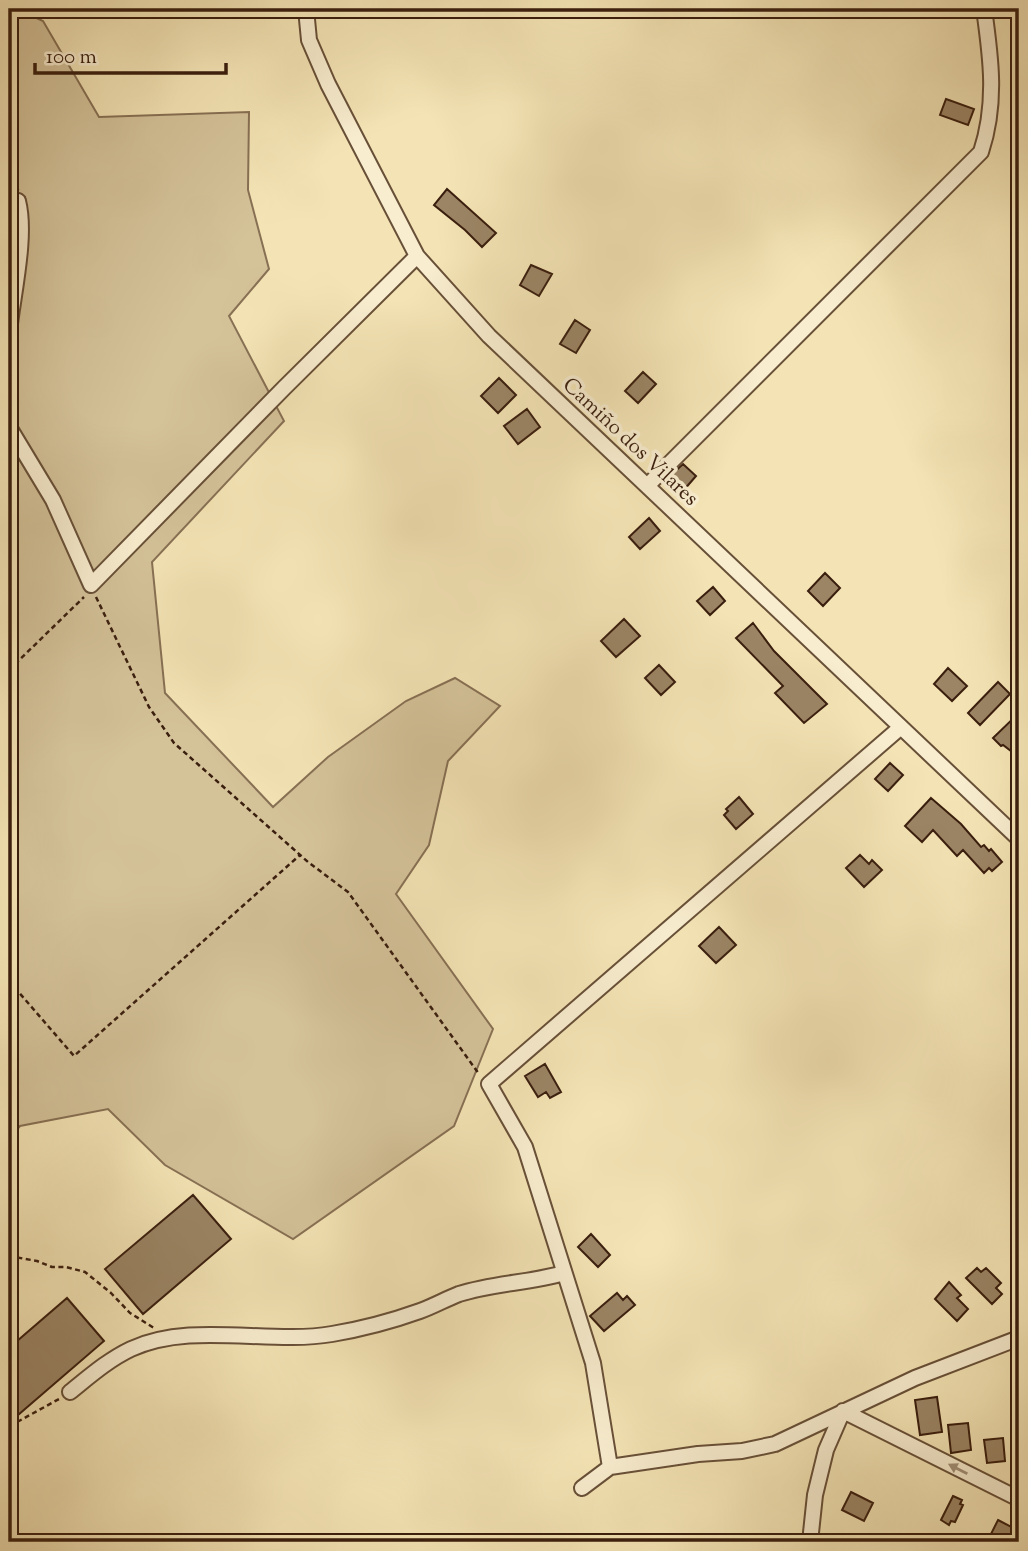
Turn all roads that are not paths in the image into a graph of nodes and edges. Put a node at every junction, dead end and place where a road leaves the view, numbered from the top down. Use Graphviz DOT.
graph roads {
  1 [pos="306,9"];
  2 [pos="984,9"];
  3 [pos="18,201"];
  4 [pos="417,256"];
  5 [pos="9,332"];
  6 [pos="9,427"];
  7 [pos="648,485"];
  8 [pos="901,727"];
  9 [pos="1019,839"];
  10 [pos="564,1273"];
  11 [pos="1019,1338"];
  12 [pos="70,1392"];
  13 [pos="844,1411"];
  14 [pos="610,1467"];
  15 [pos="582,1488"];
  16 [pos="1019,1499"];
  17 [pos="810,1542"];
  1 -- 4 [label="street, Camiño dos Vilares"];
  2 -- 7 [label="street"];
  3 -- 5 [label="street"];
  4 -- 6 [label="street"];
  4 -- 7 [label="street, Camiño dos Vilares"];
  7 -- 8 [label="street, Camiño dos Vilares"];
  8 -- 9 [label="street, Camiño dos Vilares"];
  8 -- 10 [label="street"];
  10 -- 12 [label="street"];
  10 -- 14 [label="street"];
  11 -- 13 [label="street"];
  13 -- 14 [label="street"];
  16 -- 13 [label="street, one-way"];
  13 -- 17 [label="street"];
  14 -- 15 [label="street"];
}
